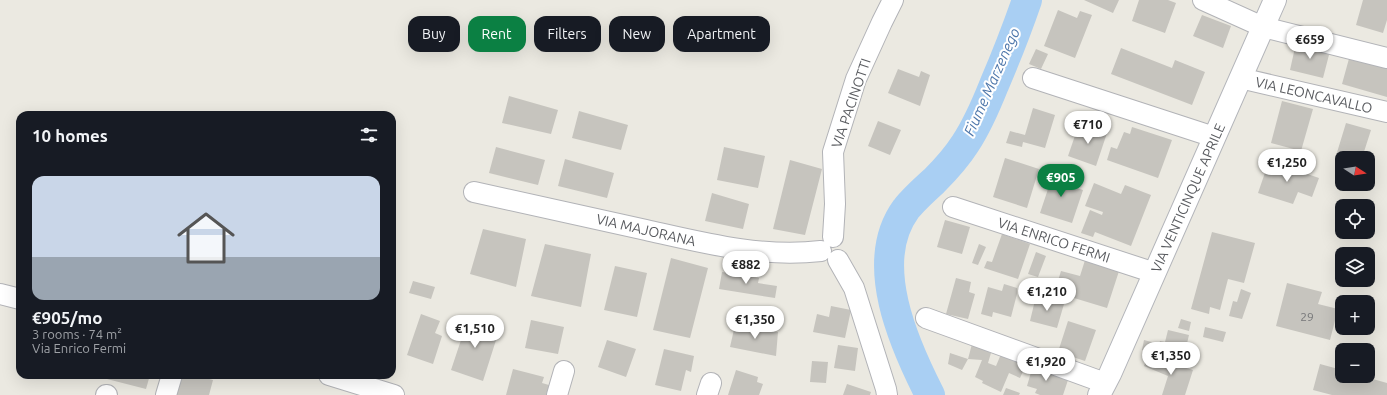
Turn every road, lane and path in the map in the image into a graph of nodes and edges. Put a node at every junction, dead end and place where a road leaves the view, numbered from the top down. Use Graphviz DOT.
graph roads {
  1 [pos="893,0"];
  2 [pos="1203,0"];
  3 [pos="1275,0"];
  4 [pos="1263,27"];
  5 [pos="1387,58"];
  6 [pos="1033,78"];
  7 [pos="1240,78"];
  8 [pos="1387,112"];
  9 [pos="1214,137"];
  10 [pos="474,192"];
  11 [pos="953,207"];
  12 [pos="827,244"];
  13 [pos="1155,273"];
  14 [pos="0,294"];
  15 [pos="16,298"];
  16 [pos="926,318"];
  17 [pos="564,371"];
  18 [pos="171,379"];
  19 [pos="342,379"];
  20 [pos="1102,389"];
  21 [pos="166,395"];
  22 [pos="394,395"];
  23 [pos="557,395"];
  24 [pos="887,395"];
  1 -- 12 [label="street, VIA PACINOTTI"];
  2 -- 4 [label="street"];
  3 -- 4 [label="main road, VIA VENTICINQUE APRILE"];
  4 -- 5 [label="street"];
  4 -- 7 [label="main road, VIA VENTICINQUE APRILE"];
  6 -- 9 [label="street"];
  7 -- 8 [label="street, VIA LEONCAVALLO"];
  7 -- 9 [label="main road, VIA VENTICINQUE APRILE"];
  9 -- 13 [label="main road, VIA VENTICINQUE APRILE"];
  10 -- 12 [label="street, VIA MAJORANA"];
  11 -- 13 [label="street, VIA ENRICO FERMI"];
  12 -- 24 [label="street"];
  13 -- 20 [label="main road, VIA VENTICINQUE APRILE"];
  14 -- 15 [label="street"];
  16 -- 20 [label="street"];
  17 -- 23 [label="street"];
  18 -- 21 [label="street"];
  19 -- 22 [label="street"];
}
